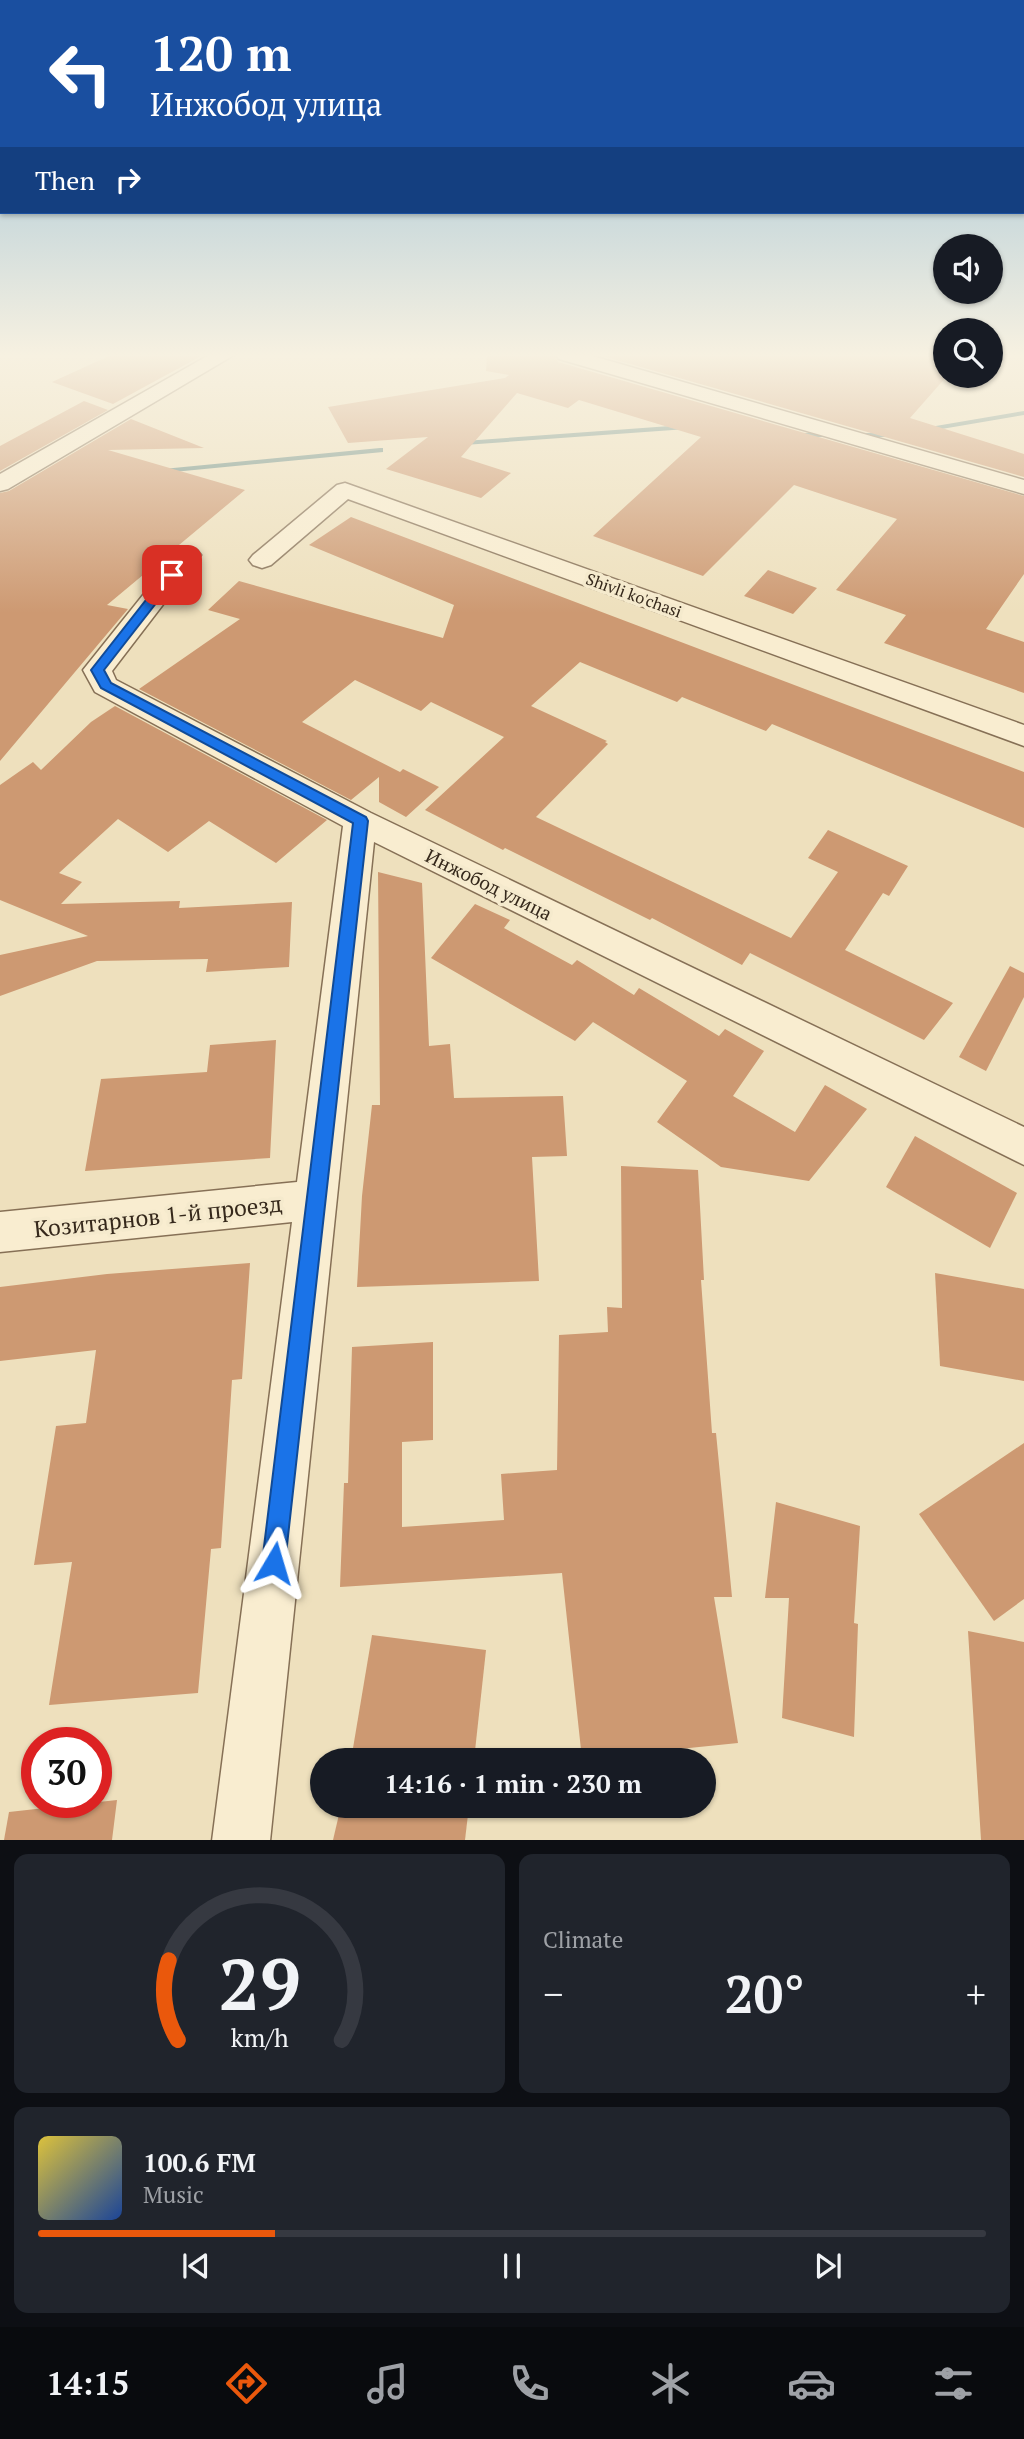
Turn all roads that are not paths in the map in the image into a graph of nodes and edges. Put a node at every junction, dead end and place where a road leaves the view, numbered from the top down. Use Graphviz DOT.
graph roads {
  1 [pos="75,441"];
  2 [pos="866,441"];
  3 [pos="0,484"];
  4 [pos="1024,487"];
  5 [pos="188,555"];
  6 [pos="262,560"];
  7 [pos="1024,736"];
  8 [pos="360,821"];
  9 [pos="1024,1147"];
  10 [pos="316,1200"];
  11 [pos="0,1232"];
  12 [pos="241,1840"];
  1 -- 3 [label="street"];
  2 -- 4 [label="street"];
  5 -- 8 [label="street, Инжобод улица"];
  6 -- 7 [label="street, Shivli ko'chasi"];
  8 -- 9 [label="street, Инжобод улица"];
  8 -- 10 [label="street"];
  10 -- 11 [label="street, Козитарнов 1-й проезд"];
  10 -- 12 [label="street"];
}
